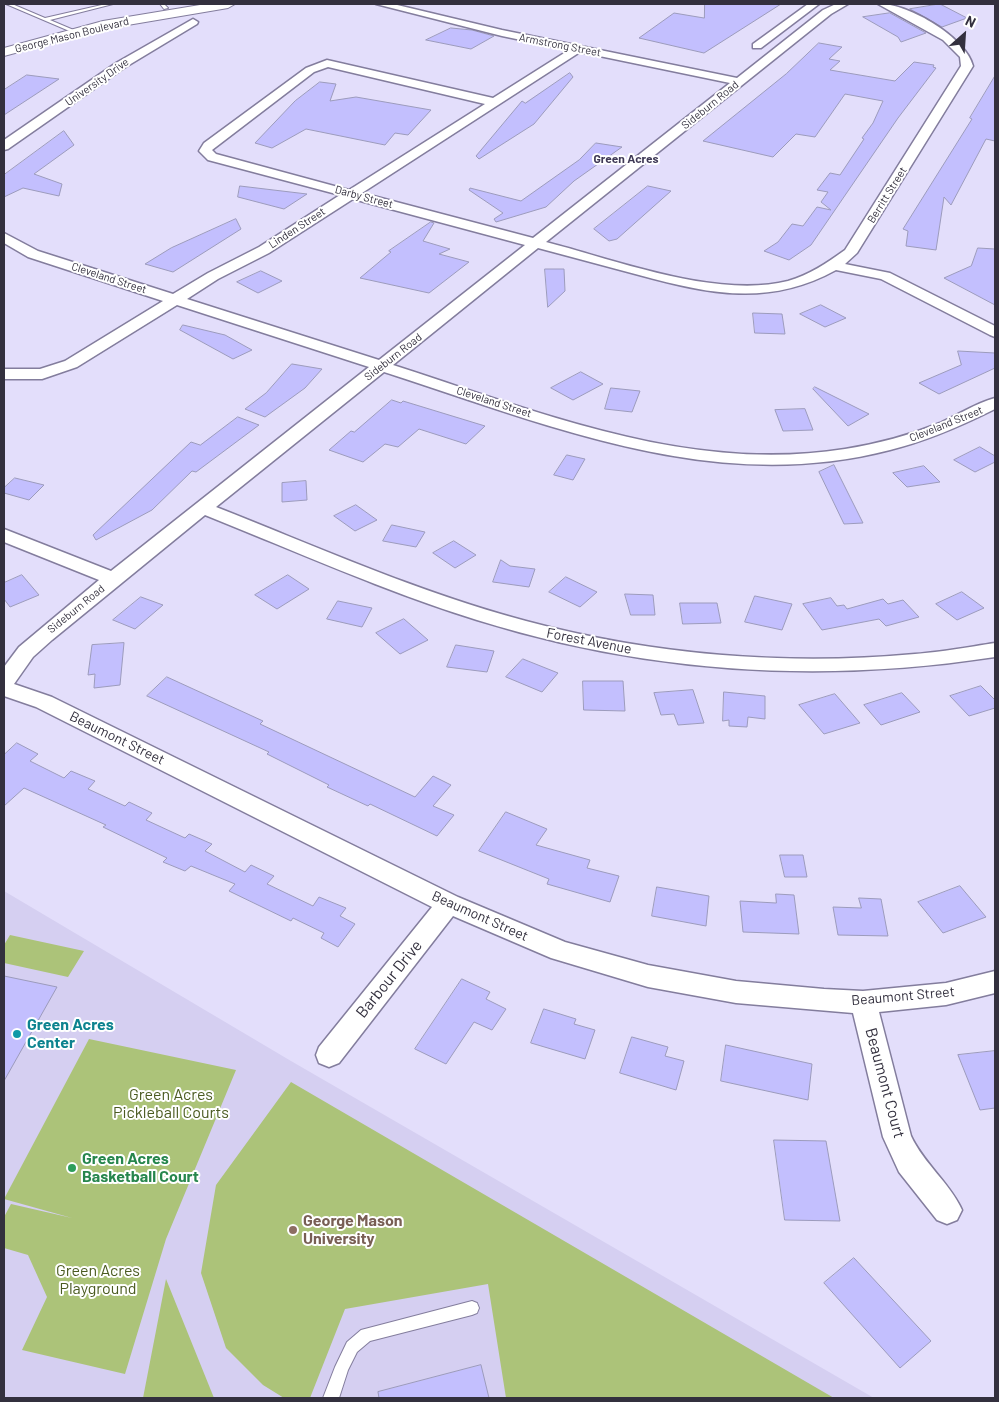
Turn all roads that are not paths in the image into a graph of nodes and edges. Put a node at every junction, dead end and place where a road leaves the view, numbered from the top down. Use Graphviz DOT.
graph roads {
  1 [pos="20,4"];
  2 [pos="112,4"];
  3 [pos="199,4"];
  4 [pos="228,4"];
  5 [pos="382,4"];
  6 [pos="424,4"];
  7 [pos="814,4"];
  8 [pos="843,4"];
  9 [pos="883,4"];
  10 [pos="10,5"];
  11 [pos="451,10"];
  12 [pos="163,12"];
  13 [pos="435,18"];
  14 [pos="47,19"];
  15 [pos="193,22"];
  16 [pos="69,30"];
  17 [pos="178,30"];
  18 [pos="770,36"];
  19 [pos="791,40"];
  20 [pos="4,45"];
  21 [pos="757,46"];
  22 [pos="578,49"];
  23 [pos="4,52"];
  24 [pos="662,55"];
  25 [pos="652,63"];
  26 [pos="724,68"];
  27 [pos="740,82"];
  28 [pos="493,102"];
  29 [pos="4,146"];
  30 [pos="351,193"];
  31 [pos="4,238"];
  32 [pos="538,242"];
  33 [pos="836,266"];
  34 [pos="173,299"];
  35 [pos="995,332"];
  36 [pos="382,366"];
  37 [pos="4,374"];
  38 [pos="995,403"];
  39 [pos="203,508"];
  40 [pos="4,535"];
  41 [pos="113,579"];
  42 [pos="995,650"];
  43 [pos="4,682"];
  44 [pos="4,688"];
  45 [pos="449,904"];
  46 [pos="995,982"];
  47 [pos="863,1002"];
  48 [pos="329,1055"];
  49 [pos="947,1210"];
  50 [pos="472,1308"];
  51 [pos="331,1398"];
  1 -- 10 [label="lane"];
  2 -- 14 [label="lane"];
  3 -- 12 [label="street, George Mason Boulevard"];
  4 -- 12 [label="street, George Mason Boulevard"];
  5 -- 13 [label="street, Armstrong Street"];
  6 -- 11 [label="street"];
  7 -- 18 [label="street"];
  8 -- 19 [label="street, Sideburn Road"];
  9 -- 33 [label="street, Berritt Street"];
  10 -- 14 [label="lane"];
  11 -- 13 [label="street"];
  11 -- 24 [label="street"];
  12 -- 16 [label="street, George Mason Boulevard"];
  12 -- 17 [label="street"];
  13 -- 22 [label="street, Armstrong Street"];
  14 -- 16 [label="lane"];
  15 -- 17 [label="street, University Drive"];
  16 -- 20 [label="street, George Mason Boulevard"];
  16 -- 23 [label="street, George Mason Boulevard"];
  17 -- 29 [label="street, University Drive"];
  18 -- 19 [label="street"];
  18 -- 21 [label="street"];
  19 -- 27 [label="street, Sideburn Road"];
  22 -- 25 [label="street, Armstrong Street"];
  22 -- 28 [label="street, Linden Street"];
  24 -- 25 [label="street"];
  24 -- 26 [label="street"];
  25 -- 27 [label="street, Armstrong Street"];
  27 -- 32 [label="street, Sideburn Road"];
  28 -- 30 [label="street, Linden Street"];
  28 -- 30 [label="street, Darby Street"];
  30 -- 32 [label="street, Darby Street"];
  30 -- 34 [label="street, Linden Street"];
  31 -- 34 [label="street, Cleveland Street"];
  32 -- 33 [label="street, Darby Street"];
  32 -- 36 [label="street, Sideburn Road"];
  33 -- 35 [label="street"];
  34 -- 36 [label="street, Cleveland Street"];
  34 -- 37 [label="street, Linden Street"];
  36 -- 38 [label="street, Cleveland Street"];
  36 -- 39 [label="street, Sideburn Road"];
  39 -- 41 [label="street, Sideburn Road"];
  39 -- 42 [label="street, Forest Avenue"];
  40 -- 41 [label="street"];
  41 -- 43 [label="street, Sideburn Road"];
  44 -- 45 [label="street, Beaumont Street"];
  45 -- 47 [label="street, Beaumont Street"];
  45 -- 48 [label="street, Barbour Drive"];
  46 -- 47 [label="street, Beaumont Street"];
  47 -- 49 [label="street, Beaumont Court"];
  50 -- 51 [label="lane"];
}
